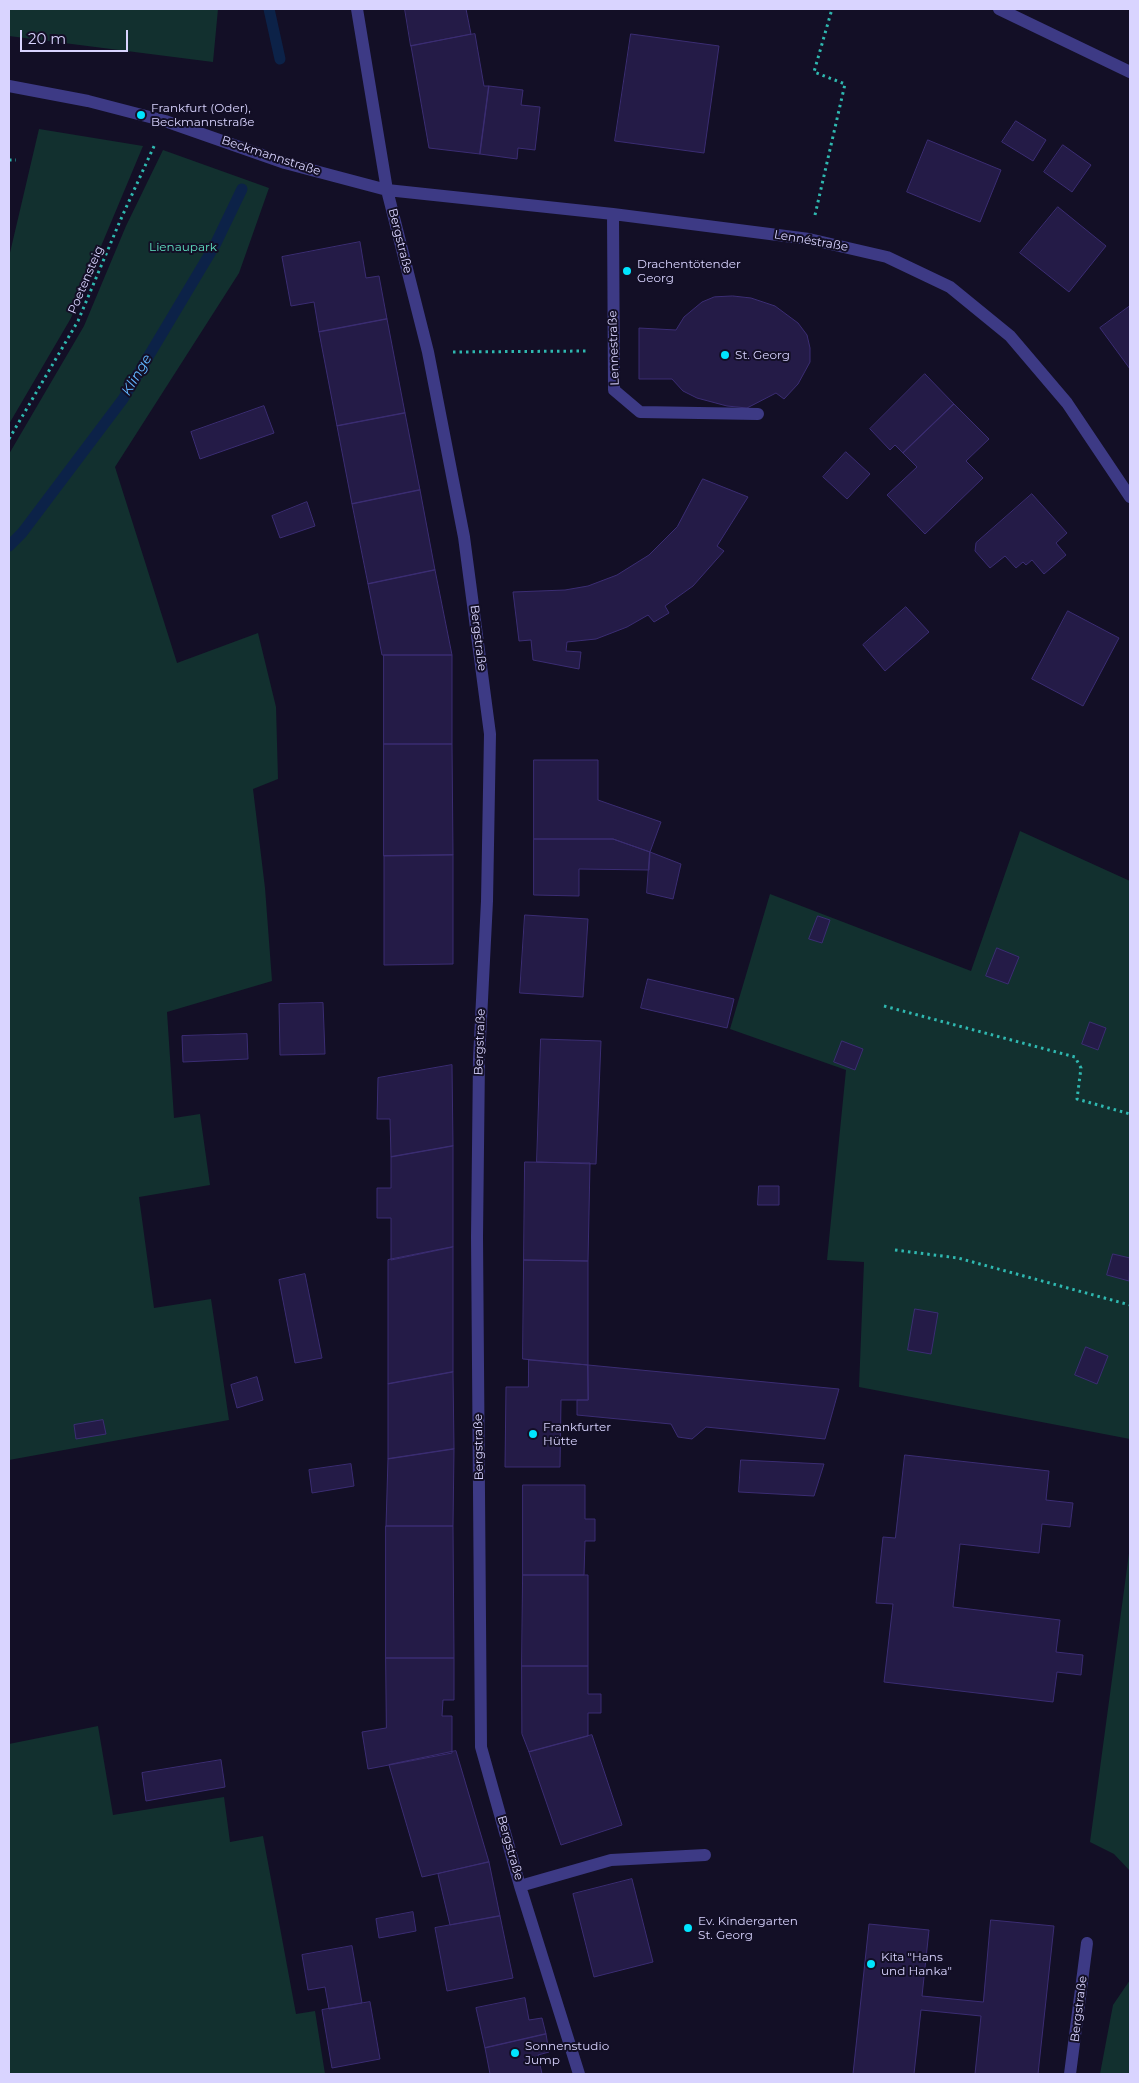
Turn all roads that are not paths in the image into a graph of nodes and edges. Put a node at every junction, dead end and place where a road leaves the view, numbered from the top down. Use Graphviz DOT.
graph roads {
  1 [pos="357,9"];
  2 [pos="999,9"];
  3 [pos="1130,72"];
  4 [pos="9,86"];
  5 [pos="387,190"];
  6 [pos="613,214"];
  7 [pos="758,414"];
  8 [pos="1130,497"];
  9 [pos="705,1855"];
  10 [pos="520,1886"];
  11 [pos="1087,1943"];
  12 [pos="579,2074"];
  13 [pos="1070,2074"];
  1 -- 5 [label="street, Bergstraße"];
  2 -- 3 [label="street"];
  4 -- 5 [label="street, Beckmannstraße"];
  5 -- 6 [label="street, Lennéstraße"];
  5 -- 10 [label="street, Bergstraße"];
  6 -- 7 [label="street, Lennestraße"];
  6 -- 8 [label="street, Lennéstraße"];
  9 -- 10 [label="street"];
  10 -- 12 [label="street, Bergstraße"];
  11 -- 13 [label="street, Bergstraße"];
}
